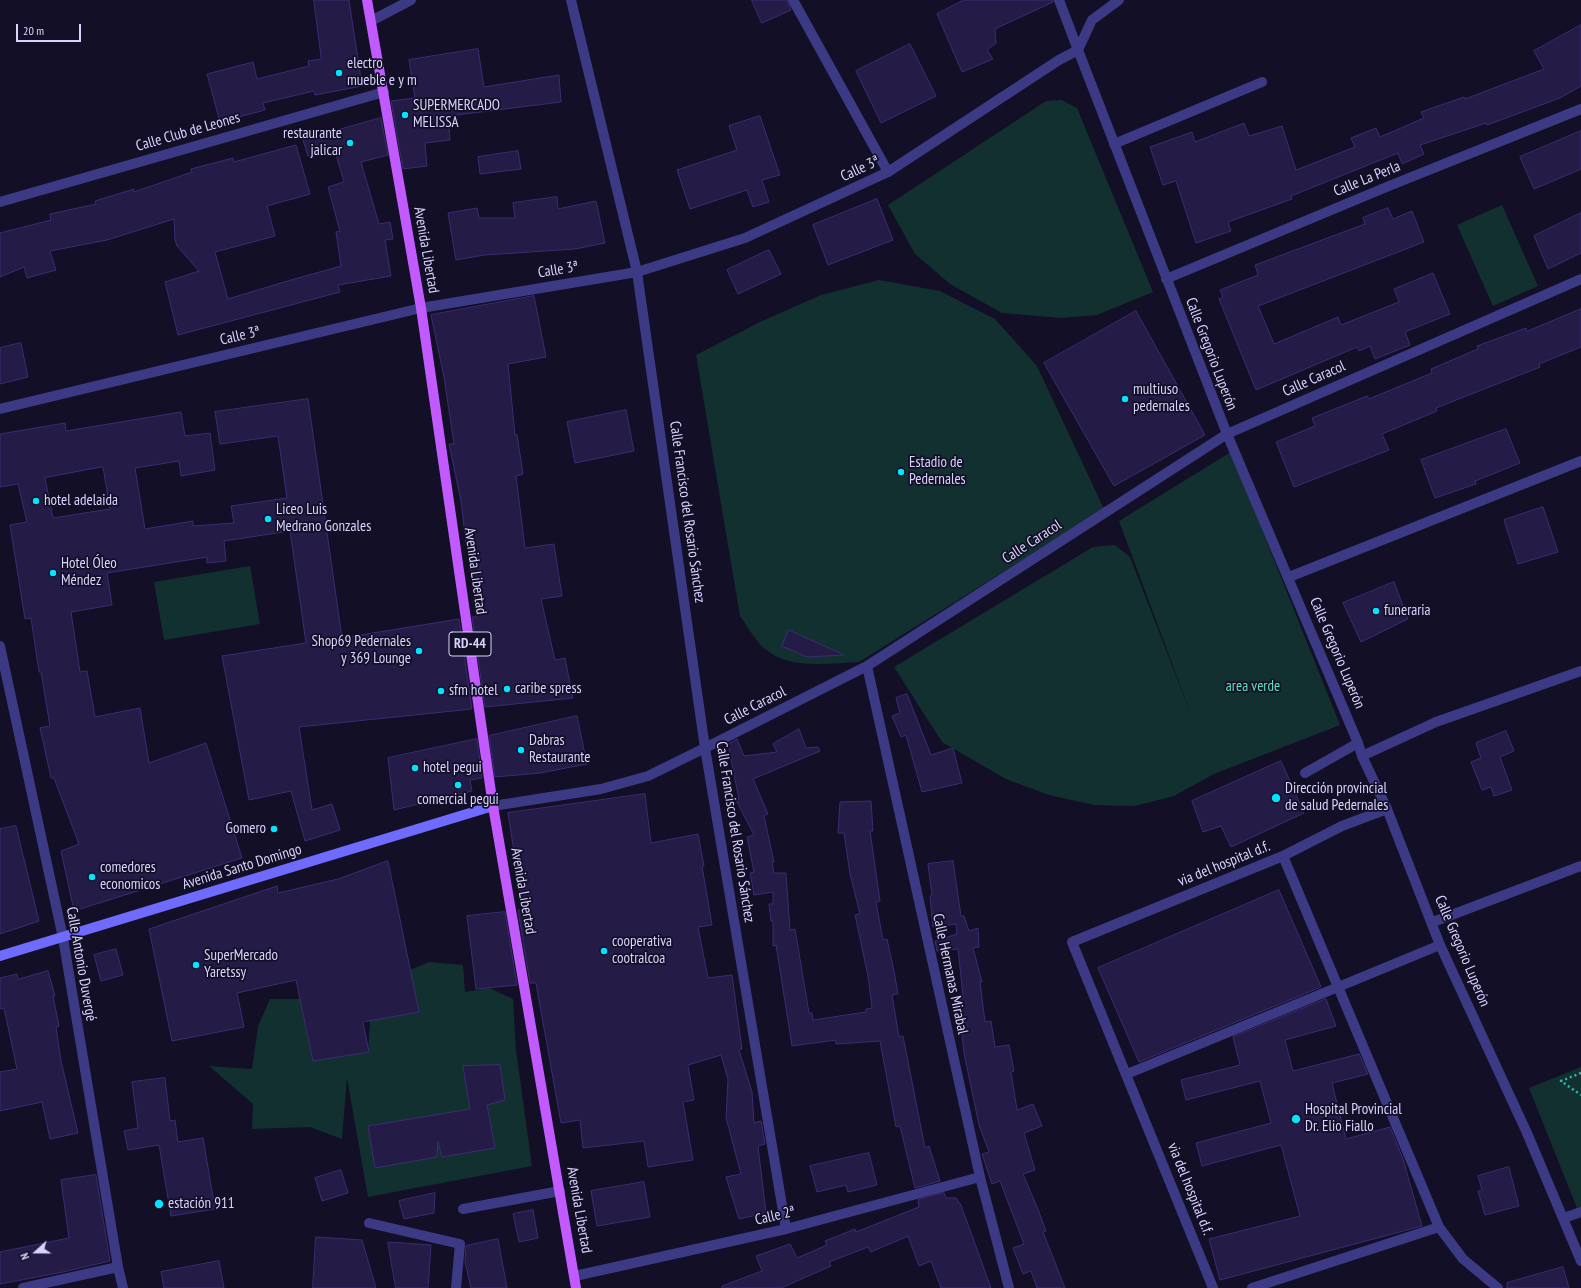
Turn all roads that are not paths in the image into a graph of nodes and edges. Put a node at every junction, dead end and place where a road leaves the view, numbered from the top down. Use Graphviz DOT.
graph roads {
  1 [pos="367,0"];
  2 [pos="411,0"];
  3 [pos="571,0"];
  4 [pos="793,0"];
  5 [pos="1059,0"];
  6 [pos="1119,0"];
  7 [pos="371,21"];
  8 [pos="1078,50"];
  9 [pos="1262,82"];
  10 [pos="384,92"];
  11 [pos="1581,109"];
  12 [pos="1114,144"];
  13 [pos="888,172"];
  14 [pos="0,202"];
  15 [pos="637,272"];
  16 [pos="1166,279"];
  17 [pos="1581,279"];
  18 [pos="420,308"];
  19 [pos="0,408"];
  20 [pos="1227,434"];
  21 [pos="1581,461"];
  22 [pos="1289,577"];
  23 [pos="0,646"];
  24 [pos="867,666"];
  25 [pos="1581,671"];
  26 [pos="1358,743"];
  27 [pos="705,748"];
  28 [pos="1362,756"];
  29 [pos="1305,773"];
  30 [pos="493,806"];
  31 [pos="1386,809"];
  32 [pos="1283,856"];
  33 [pos="1581,866"];
  34 [pos="1433,922"];
  35 [pos="63,938"];
  36 [pos="1440,945"];
  37 [pos="0,956"];
  38 [pos="1338,986"];
  39 [pos="1127,1074"];
  40 [pos="980,1177"];
  41 [pos="560,1192"];
  42 [pos="463,1209"];
  43 [pos="1581,1212"];
  44 [pos="1564,1218"];
  45 [pos="369,1223"];
  46 [pos="1439,1227"];
  47 [pos="786,1229"];
  48 [pos="1581,1261"];
  49 [pos="118,1266"];
  50 [pos="575,1276"];
  51 [pos="23,1288"];
  52 [pos="123,1288"];
  53 [pos="456,1288"];
  54 [pos="576,1288"];
  55 [pos="1009,1288"];
  56 [pos="1213,1288"];
  57 [pos="1252,1288"];
  58 [pos="1498,1288"];
  1 -- 7 [label="main road, Avenida Libertad / RD-44"];
  2 -- 7 [label="street"];
  3 -- 15 [label="street, Calle Francisco del Rosario Sánchez"];
  4 -- 13 [label="street"];
  5 -- 8 [label="street, Calle Gregorio Luperón"];
  6 -- 8 [label="street"];
  7 -- 10 [label="main road, Avenida Libertad / RD-44"];
  8 -- 12 [label="street, Calle Gregorio Luperón"];
  8 -- 13 [label="street, Calle 3ª"];
  9 -- 12 [label="street"];
  10 -- 14 [label="street, Calle Club de Leones"];
  10 -- 18 [label="main road, Avenida Libertad / RD-44"];
  11 -- 16 [label="street, Calle La Perla"];
  12 -- 16 [label="street, Calle Gregorio Luperón"];
  13 -- 15 [label="street, Calle 3ª"];
  15 -- 18 [label="street, Calle 3ª"];
  15 -- 27 [label="street, Calle Francisco del Rosario Sánchez"];
  16 -- 20 [label="street, Calle Gregorio Luperón"];
  17 -- 20 [label="street, Calle Caracol"];
  18 -- 19 [label="street, Calle 3ª"];
  18 -- 30 [label="main road, Avenida Libertad / RD-44"];
  20 -- 22 [label="street, Calle Gregorio Luperón"];
  20 -- 24 [label="street, Calle Caracol"];
  21 -- 22 [label="street"];
  22 -- 26 [label="street, Calle Gregorio Luperón"];
  23 -- 35 [label="street, Calle Antonio Duvergé"];
  24 -- 27 [label="street, Calle Caracol"];
  24 -- 40 [label="street, Calle Hermanas Mirabal"];
  25 -- 28 [label="street"];
  26 -- 28 [label="street, Calle Gregorio Luperón"];
  26 -- 29 [label="street"];
  27 -- 30 [label="street, Calle Caracol"];
  27 -- 47 [label="street, Calle Francisco del Rosario Sánchez"];
  28 -- 31 [label="street, Calle Gregorio Luperón"];
  30 -- 35 [label="main road, Avenida Santo Domingo"];
  30 -- 41 [label="main road, Avenida Libertad / RD-44"];
  31 -- 32 [label="street"];
  31 -- 34 [label="street, Calle Gregorio Luperón"];
  32 -- 38 [label="street, via del hospital d.f."];
  32 -- 39 [label="street, via del hospital d.f."];
  33 -- 34 [label="street"];
  34 -- 36 [label="street, Calle Gregorio Luperón"];
  35 -- 37 [label="main road, Avenida Santo Domingo"];
  35 -- 49 [label="street, Calle Antonio Duvergé"];
  36 -- 38 [label="street"];
  36 -- 44 [label="street, Calle Gregorio Luperón"];
  38 -- 39 [label="street"];
  38 -- 46 [label="street, via del hospital d.f."];
  39 -- 56 [label="street, via del hospital d.f."];
  40 -- 47 [label="street, Calle 2ª"];
  40 -- 55 [label="street, Calle Hermanas Mirabal"];
  41 -- 42 [label="street"];
  41 -- 50 [label="main road, Avenida Libertad / RD-44"];
  43 -- 44 [label="street"];
  44 -- 48 [label="street, Calle Gregorio Luperón"];
  45 -- 53 [label="street"];
  46 -- 57 [label="street"];
  46 -- 58 [label="street, via del hospital d.f."];
  47 -- 50 [label="street, Calle 2ª"];
  49 -- 51 [label="street"];
  49 -- 52 [label="street, Calle Antonio Duvergé"];
  50 -- 54 [label="main road, Avenida Libertad / RD-44"];
}
